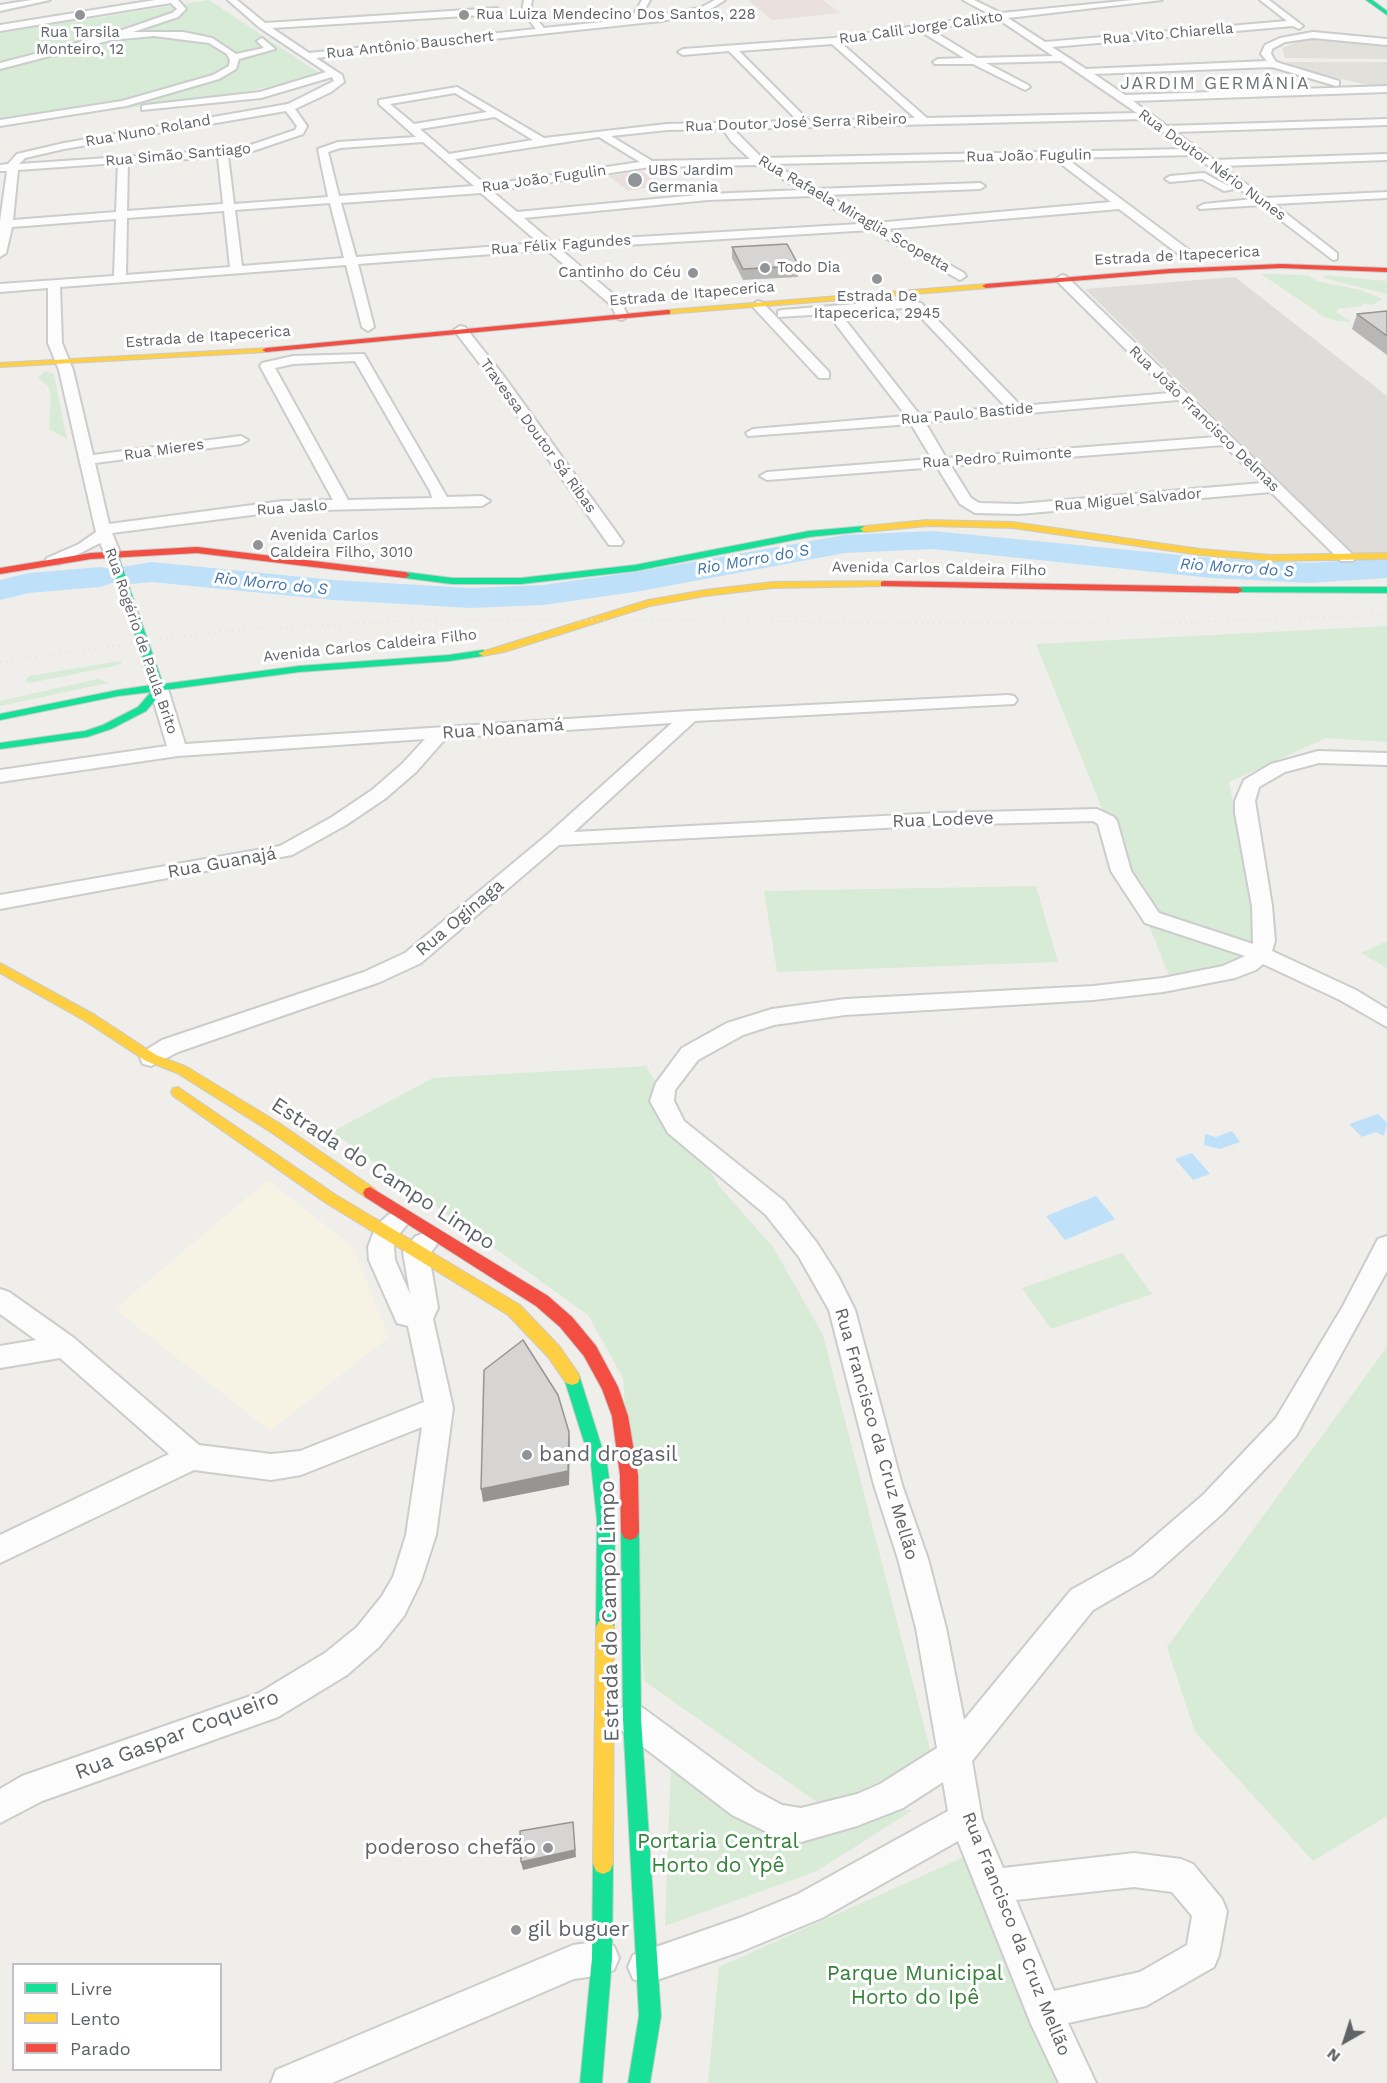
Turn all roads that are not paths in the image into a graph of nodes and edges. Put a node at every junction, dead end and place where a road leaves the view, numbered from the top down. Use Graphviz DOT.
graph roads {
  1 [pos="46,0"];
  2 [pos="93,0"];
  3 [pos="172,0"];
  4 [pos="232,0"];
  5 [pos="495,0"];
  6 [pos="528,0"];
  7 [pos="646,0"];
  8 [pos="721,0"];
  9 [pos="985,0"];
  10 [pos="1158,0"];
  11 [pos="1264,0"];
  12 [pos="1369,0"];
  13 [pos="968,1"];
  14 [pos="0,8"];
  15 [pos="110,11"];
  16 [pos="1387,14"];
  17 [pos="1000,16"];
  18 [pos="661,18"];
  19 [pos="634,21"];
  20 [pos="504,22"];
  21 [pos="1293,22"];
  22 [pos="668,25"];
  23 [pos="263,26"];
  24 [pos="0,28"];
  25 [pos="922,28"];
  26 [pos="542,31"];
  27 [pos="1313,36"];
  28 [pos="111,37"];
  29 [pos="262,41"];
  30 [pos="834,41"];
  31 [pos="1387,42"];
  32 [pos="1043,45"];
  33 [pos="731,48"];
  34 [pos="683,52"];
  35 [pos="307,56"];
  36 [pos="233,57"];
  37 [pos="1062,58"];
  38 [pos="975,61"];
  39 [pos="938,62"];
  40 [pos="1273,64"];
  41 [pos="0,66"];
  42 [pos="1085,72"];
  43 [pos="337,75"];
  44 [pos="1025,87"];
  45 [pos="1361,89"];
  46 [pos="1387,89"];
  47 [pos="1123,98"];
  48 [pos="291,106"];
  49 [pos="496,114"];
  50 [pos="1147,116"];
  51 [pos="922,120"];
  52 [pos="1387,122"];
  53 [pos="0,123"];
  54 [pos="806,123"];
  55 [pos="726,125"];
  56 [pos="0,128"];
  57 [pos="413,128"];
  58 [pos="1165,129"];
  59 [pos="600,133"];
  60 [pos="427,139"];
  61 [pos="542,141"];
  62 [pos="1197,152"];
  63 [pos="223,154"];
  64 [pos="1055,156"];
  65 [pos="448,157"];
  66 [pos="1387,157"];
  67 [pos="950,158"];
  68 [pos="123,160"];
  69 [pos="759,161"];
  70 [pos="1211,163"];
  71 [pos="650,164"];
  72 [pos="0,168"];
  73 [pos="13,168"];
  74 [pos="1170,179"];
  75 [pos="484,189"];
  76 [pos="814,193"];
  77 [pos="988,193"];
  78 [pos="1381,196"];
  79 [pos="334,200"];
  80 [pos="1263,201"];
  81 [pos="1246,202"];
  82 [pos="1121,205"];
  83 [pos="229,206"];
  84 [pos="1204,207"];
  85 [pos="1387,208"];
  86 [pos="121,214"];
  87 [pos="1013,214"];
  88 [pos="515,216"];
  89 [pos="3,223"];
  90 [pos="877,226"];
  91 [pos="549,246"];
  92 [pos="0,252"];
  93 [pos="1189,256"];
  94 [pos="1333,256"];
  95 [pos="1387,258"];
  96 [pos="349,261"];
  97 [pos="236,269"];
  98 [pos="1387,270"];
  99 [pos="960,276"];
  100 [pos="120,278"];
  101 [pos="1062,279"];
  102 [pos="54,283"];
  103 [pos="0,288"];
  104 [pos="758,305"];
  105 [pos="619,310"];
  106 [pos="831,310"];
  107 [pos="782,314"];
  108 [pos="368,327"];
  109 [pos="460,330"];
  110 [pos="298,332"];
  111 [pos="404,336"];
  112 [pos="207,339"];
  113 [pos="0,351"];
  114 [pos="61,356"];
  115 [pos="0,364"];
  116 [pos="824,375"];
  117 [pos="1181,396"];
  118 [pos="1016,409"];
  119 [pos="915,418"];
  120 [pos="753,433"];
  121 [pos="241,440"];
  122 [pos="1226,441"];
  123 [pos="88,460"];
  124 [pos="944,462"];
  125 [pos="768,476"];
  126 [pos="1274,487"];
  127 [pos="482,501"];
  128 [pos="441,502"];
  129 [pos="342,504"];
  130 [pos="106,539"];
  131 [pos="615,542"];
  132 [pos="1387,556"];
  133 [pos="1347,558"];
  134 [pos="53,561"];
  135 [pos="0,571"];
  136 [pos="1387,590"];
  137 [pos="159,689"];
  138 [pos="1008,700"];
  139 [pos="690,716"];
  140 [pos="0,717"];
  141 [pos="440,733"];
  142 [pos="0,746"];
  143 [pos="178,750"];
  144 [pos="1387,759"];
  145 [pos="0,776"];
  146 [pos="555,839"];
  147 [pos="0,902"];
  148 [pos="0,953"];
  149 [pos="1261,954"];
  150 [pos="0,967"];
  151 [pos="90,1018"];
  152 [pos="1387,1019"];
  153 [pos="151,1058"];
  154 [pos="404,1215"];
  155 [pos="385,1233"];
  156 [pos="434,1233"];
  157 [pos="1387,1246"];
  158 [pos="416,1252"];
  159 [pos="0,1300"];
  160 [pos="420,1319"];
  161 [pos="65,1346"];
  162 [pos="0,1357"];
  163 [pos="439,1408"];
  164 [pos="192,1457"];
  165 [pos="0,1549"];
  166 [pos="632,1719"];
  167 [pos="956,1755"];
  168 [pos="0,1807"];
  169 [pos="966,1820"];
  170 [pos="602,1879"];
  171 [pos="994,1886"];
  172 [pos="602,1958"];
  173 [pos="645,1967"];
  174 [pos="1044,2011"];
  175 [pos="289,2083"];
  176 [pos="591,2083"];
  177 [pos="639,2083"];
  178 [pos="1078,2083"];
  1 -- 14 [label="street"];
  2 -- 15 [label="street"];
  3 -- 15 [label="street"];
  3 -- 28 [label="street"];
  4 -- 23 [label="street"];
  5 -- 20 [label="street, Rua Antônio Bauschert"];
  6 -- 26 [label="street"];
  7 -- 19 [label="street"];
  8 -- 18 [label="street"];
  9 -- 13 [label="street"];
  10 -- 17 [label="street, Rua Calil Jorge Calixto"];
  11 -- 21 [label="street"];
  12 -- 16 [label="main road"];
  13 -- 17 [label="street, Rua Doutor Nério Nunes"];
  15 -- 24 [label="street"];
  17 -- 25 [label="street, Rua Calil Jorge Calixto"];
  17 -- 32 [label="street, Rua Doutor Nério Nunes"];
  18 -- 19 [label="street"];
  18 -- 22 [label="street"];
  19 -- 26 [label="street"];
  20 -- 23 [label="street"];
  20 -- 26 [label="street"];
  20 -- 35 [label="street, Rua Antônio Bauschert"];
  21 -- 27 [label="street"];
  21 -- 32 [label="street, Rua Vito Chiarella"];
  23 -- 35 [label="street"];
  25 -- 30 [label="street, Rua Calil Jorge Calixto"];
  25 -- 38 [label="street"];
  27 -- 31 [label="street"];
  27 -- 40 [label="street"];
  28 -- 36 [label="street"];
  28 -- 41 [label="street"];
  29 -- 36 [label="street"];
  30 -- 33 [label="street, Rua Calil Jorge Calixto"];
  30 -- 51 [label="street"];
  32 -- 37 [label="street, Rua Doutor Nério Nunes"];
  33 -- 34 [label="street, Rua Calil Jorge Calixto"];
  33 -- 54 [label="street"];
  35 -- 43 [label="street"];
  36 -- 53 [label="street"];
  37 -- 38 [label="street"];
  37 -- 42 [label="street, Rua Doutor Nério Nunes"];
  38 -- 39 [label="street"];
  38 -- 44 [label="street"];
  40 -- 42 [label="street"];
  40 -- 45 [label="street"];
  42 -- 47 [label="street, Rua Doutor Nério Nunes"];
  43 -- 48 [label="street"];
  43 -- 56 [label="street"];
  45 -- 46 [label="street"];
  45 -- 47 [label="street"];
  47 -- 50 [label="street, Rua Doutor Nério Nunes"];
  48 -- 63 [label="street, Rua Simão Santiago"];
  48 -- 73 [label="street, Rua Nuno Roland"];
  49 -- 57 [label="street"];
  49 -- 57 [label="street"];
  49 -- 61 [label="street"];
  50 -- 51 [label="street, Rua Doutor José Serra Ribeiro"];
  50 -- 58 [label="street, Rua Doutor Nério Nunes"];
  51 -- 54 [label="street, Rua Doutor José Serra Ribeiro"];
  52 -- 58 [label="street"];
  54 -- 55 [label="street, Rua Doutor José Serra Ribeiro"];
  55 -- 59 [label="street, Rua Doutor José Serra Ribeiro"];
  55 -- 69 [label="street, Rua Rafaela Miraglia Scopetta"];
  57 -- 60 [label="street"];
  58 -- 62 [label="street, Rua Doutor Nério Nunes"];
  59 -- 61 [label="street, Rua Doutor José Serra Ribeiro"];
  59 -- 71 [label="street"];
  60 -- 65 [label="street"];
  60 -- 79 [label="street"];
  61 -- 65 [label="street, Rua Doutor José Serra Ribeiro"];
  62 -- 64 [label="street, Rua João Fugulin"];
  62 -- 70 [label="street, Rua Doutor Nério Nunes"];
  63 -- 68 [label="street, Rua Simão Santiago"];
  63 -- 83 [label="street"];
  64 -- 67 [label="street, Rua João Fugulin"];
  64 -- 82 [label="street"];
  65 -- 75 [label="street"];
  66 -- 70 [label="street"];
  67 -- 69 [label="street, Rua João Fugulin"];
  67 -- 77 [label="street"];
  68 -- 73 [label="street, Rua Simão Santiago"];
  68 -- 86 [label="street"];
  69 -- 71 [label="street, Rua João Fugulin"];
  69 -- 76 [label="street, Rua Rafaela Miraglia Scopetta"];
  70 -- 80 [label="street, Rua Doutor Nério Nunes"];
  71 -- 75 [label="street, Rua João Fugulin"];
  72 -- 73 [label="street, Rua Simão Santiago"];
  73 -- 89 [label="street"];
  74 -- 81 [label="street"];
  75 -- 79 [label="street, Rua João Fugulin"];
  75 -- 88 [label="street"];
  76 -- 77 [label="street"];
  76 -- 88 [label="street"];
  76 -- 90 [label="street, Rua Rafaela Miraglia Scopetta"];
  77 -- 87 [label="street"];
  78 -- 80 [label="street"];
  78 -- 85 [label="street"];
  79 -- 83 [label="street, Rua João Fugulin"];
  79 -- 96 [label="street"];
  80 -- 81 [label="street"];
  80 -- 94 [label="street, Rua Doutor Nério Nunes"];
  81 -- 84 [label="street"];
  82 -- 87 [label="street, Rua Félix Fagundes"];
  82 -- 93 [label="street"];
  83 -- 86 [label="street, Rua João Fugulin"];
  83 -- 97 [label="street"];
  86 -- 89 [label="street, Rua João Fugulin"];
  86 -- 100 [label="street"];
  87 -- 90 [label="street, Rua Félix Fagundes"];
  88 -- 91 [label="street"];
  89 -- 92 [label="street"];
  90 -- 91 [label="street, Rua Félix Fagundes"];
  90 -- 99 [label="street, Rua Rafaela Miraglia Scopetta"];
  91 -- 96 [label="street, Rua Félix Fagundes"];
  91 -- 105 [label="street"];
  93 -- 94 [label="main road, Estrada de Itapecerica"];
  93 -- 99 [label="main road, Estrada de Itapecerica"];
  94 -- 95 [label="main road, Estrada de Itapecerica"];
  96 -- 97 [label="street, Rua Félix Fagundes"];
  96 -- 108 [label="street"];
  97 -- 100 [label="street, Rua Félix Fagundes"];
  98 -- 101 [label="main road, Estrada de Itapecerica"];
  99 -- 105 [label="main road, Estrada de Itapecerica"];
  100 -- 102 [label="street, Rua Félix Fagundes"];
  101 -- 104 [label="main road, Estrada de Itapecerica"];
  101 -- 117 [label="street, Rua João Francisco Delmas"];
  102 -- 103 [label="street, Rua Félix Fagundes"];
  102 -- 114 [label="street, Rua Rogério de Paula Brito"];
  104 -- 105 [label="main road, Estrada de Itapecerica"];
  104 -- 116 [label="street"];
  105 -- 108 [label="main road, Estrada de Itapecerica"];
  105 -- 109 [label="main road, Estrada de Itapecerica"];
  105 -- 111 [label="main road"];
  106 -- 107 [label="street"];
  106 -- 118 [label="street"];
  106 -- 119 [label="street"];
  108 -- 110 [label="main road, Estrada de Itapecerica"];
  109 -- 111 [label="main road, Estrada de Itapecerica"];
  109 -- 131 [label="street, Travessa Doutor Sá Ribas"];
  111 -- 114 [label="main road, Estrada de Itapecerica"];
  112 -- 114 [label="main road, Estrada de Itapecerica"];
  113 -- 114 [label="main road, Estrada de Itapecerica"];
  114 -- 115 [label="main road, Estrada de Itapecerica"];
  114 -- 123 [label="street, Rua Rogério de Paula Brito"];
  117 -- 118 [label="street, Rua Paulo Bastide"];
  117 -- 122 [label="street, Rua João Francisco Delmas"];
  118 -- 119 [label="street, Rua Paulo Bastide"];
  119 -- 120 [label="street, Rua Paulo Bastide"];
  119 -- 124 [label="street"];
  121 -- 123 [label="street, Rua Mieres"];
  122 -- 124 [label="street, Rua Pedro Ruimonte"];
  122 -- 126 [label="street, Rua João Francisco Delmas"];
  123 -- 130 [label="street, Rua Rogério de Paula Brito"];
  124 -- 125 [label="street, Rua Pedro Ruimonte"];
  124 -- 126 [label="street, Rua Miguel Salvador"];
  126 -- 133 [label="street, Rua João Francisco Delmas"];
  127 -- 128 [label="street, Rua Jaslo"];
  128 -- 129 [label="street, Rua Jaslo"];
  128 -- 129 [label="street"];
  129 -- 130 [label="street, Rua Jaslo"];
  130 -- 133 [label="main road, Avenida Carlos Caldeira Filho"];
  130 -- 134 [label="main road, Avenida Carlos Caldeira Filho"];
  130 -- 134 [label="street, Rua Rogério de Paula Brito"];
  130 -- 137 [label="main road, Rua Rogério de Paula Brito"];
  132 -- 133 [label="main road, Avenida Carlos Caldeira Filho"];
  134 -- 135 [label="main road, Avenida Carlos Caldeira Filho"];
  136 -- 137 [label="main road, Avenida Carlos Caldeira Filho"];
  137 -- 140 [label="main road, Avenida Carlos Caldeira Filho"];
  137 -- 142 [label="main road"];
  137 -- 143 [label="street, Rua Rogério de Paula Brito"];
  138 -- 139 [label="street, Rua Noanamá"];
  139 -- 141 [label="street, Rua Noanamá"];
  139 -- 146 [label="street, Rua Oginaga"];
  141 -- 143 [label="street, Rua Noanamá"];
  141 -- 147 [label="street, Rua Guanajá"];
  143 -- 145 [label="street, Rua Noanamá"];
  144 -- 149 [label="street"];
  146 -- 149 [label="street, Rua Lodeve"];
  146 -- 153 [label="street, Rua Oginaga"];
  148 -- 151 [label="main road"];
  149 -- 152 [label="street, Rua Lodeve"];
  149 -- 167 [label="street, Rua Francisco da Cruz Mellão"];
  150 -- 151 [label="main road, Estrada do Campo Limpo"];
  151 -- 153 [label="main road, Estrada do Campo Limpo"];
  153 -- 154 [label="main road, Estrada do Campo Limpo"];
  153 -- 155 [label="main road, Estrada do Campo Limpo"];
  154 -- 155 [label="street"];
  154 -- 156 [label="main road, Estrada do Campo Limpo"];
  155 -- 158 [label="main road, Estrada do Campo Limpo"];
  155 -- 160 [label="street"];
  156 -- 158 [label="street"];
  156 -- 166 [label="main road, Estrada do Campo Limpo"];
  157 -- 167 [label="street"];
  158 -- 160 [label="street, Rua Gaspar Coqueiro"];
  158 -- 170 [label="main road, Estrada do Campo Limpo"];
  159 -- 161 [label="street"];
  160 -- 163 [label="street, Rua Gaspar Coqueiro"];
  161 -- 162 [label="street"];
  161 -- 164 [label="street"];
  163 -- 164 [label="street"];
  163 -- 168 [label="street, Rua Gaspar Coqueiro"];
  164 -- 165 [label="street"];
  166 -- 167 [label="street"];
  166 -- 173 [label="main road, Estrada do Campo Limpo"];
  167 -- 169 [label="street, Rua Francisco da Cruz Mellão"];
  169 -- 171 [label="street, Rua Francisco da Cruz Mellão"];
  169 -- 173 [label="street"];
  170 -- 172 [label="main road, Estrada do Campo Limpo"];
  170 -- 173 [label="street"];
  171 -- 174 [label="street, Rua Francisco da Cruz Mellão"];
  171 -- 174 [label="street"];
  172 -- 175 [label="street"];
  172 -- 176 [label="main road, Estrada do Campo Limpo"];
  173 -- 177 [label="main road, Estrada do Campo Limpo"];
  174 -- 178 [label="street, Rua Francisco da Cruz Mellão"];
}
